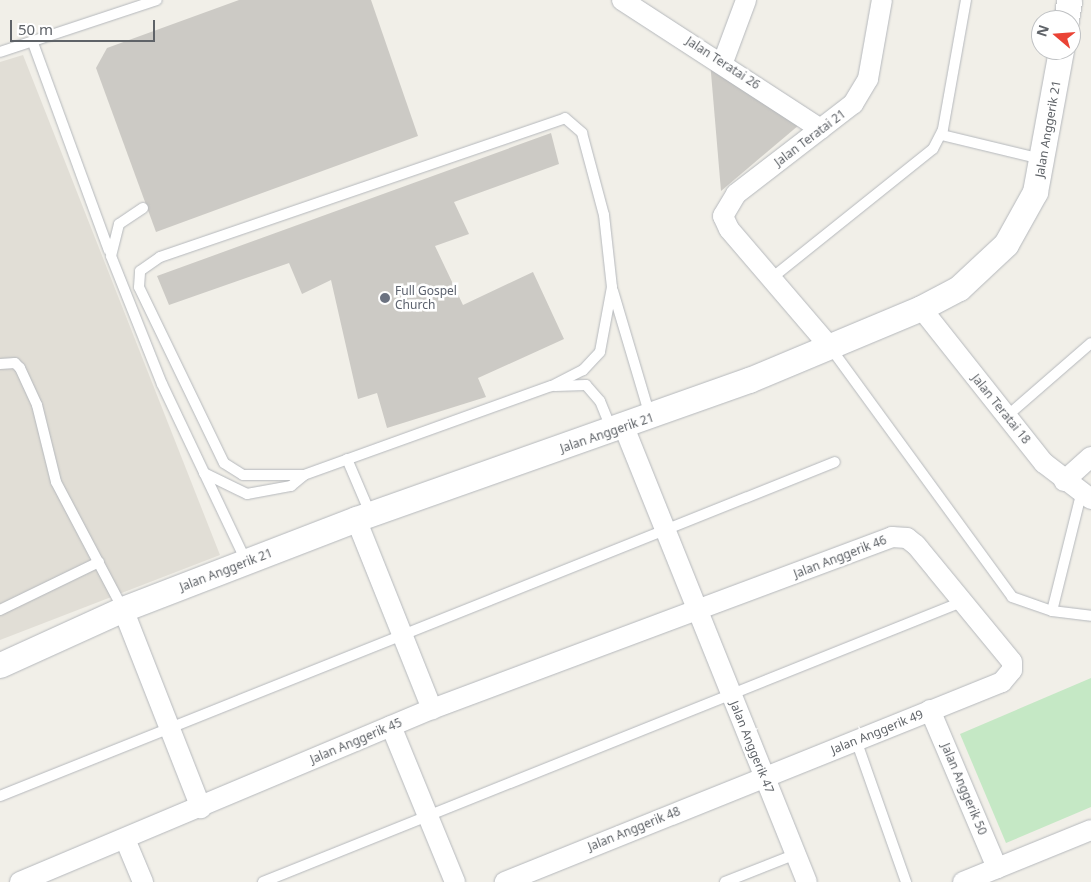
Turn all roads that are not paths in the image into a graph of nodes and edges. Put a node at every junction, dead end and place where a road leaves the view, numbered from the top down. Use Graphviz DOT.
graph roads {
  1 [pos="157,0"];
  2 [pos="622,0"];
  3 [pos="746,0"];
  4 [pos="882,0"];
  5 [pos="966,0"];
  6 [pos="34,43"];
  7 [pos="0,52"];
  8 [pos="1060,60"];
  9 [pos="723,62"];
  10 [pos="821,129"];
  11 [pos="942,135"];
  12 [pos="1044,160"];
  13 [pos="143,208"];
  14 [pos="112,256"];
  15 [pos="773,277"];
  16 [pos="612,287"];
  17 [pos="921,308"];
  18 [pos="1091,343"];
  19 [pos="830,348"];
  20 [pos="0,364"];
  21 [pos="551,386"];
  22 [pos="1007,416"];
  23 [pos="651,418"];
  24 [pos="618,429"];
  25 [pos="1091,457"];
  26 [pos="347,459"];
  27 [pos="836,462"];
  28 [pos="204,473"];
  29 [pos="304,475"];
  30 [pos="1064,482"];
  31 [pos="1086,497"];
  32 [pos="363,517"];
  33 [pos="664,530"];
  34 [pos="98,562"];
  35 [pos="246,562"];
  36 [pos="964,601"];
  37 [pos="122,609"];
  38 [pos="0,610"];
  39 [pos="697,611"];
  40 [pos="1052,611"];
  41 [pos="1091,616"];
  42 [pos="402,635"];
  43 [pos="0,665"];
  44 [pos="989,686"];
  45 [pos="731,694"];
  46 [pos="432,709"];
  47 [pos="930,710"];
  48 [pos="391,726"];
  49 [pos="171,732"];
  50 [pos="856,740"];
  51 [pos="764,777"];
  52 [pos="0,796"];
  53 [pos="201,808"];
  54 [pos="428,816"];
  55 [pos="1091,830"];
  56 [pos="124,839"];
  57 [pos="796,854"];
  58 [pos="997,868"];
  59 [pos="20,882"];
  60 [pos="143,882"];
  61 [pos="263,882"];
  62 [pos="455,882"];
  63 [pos="505,882"];
  64 [pos="725,882"];
  65 [pos="807,882"];
  66 [pos="906,882"];
  67 [pos="963,882"];
  1 -- 6 [label="lane"];
  2 -- 9 [label="street, Jalan Teratai 26"];
  3 -- 9 [label="street"];
  4 -- 10 [label="street, Jalan Teratai 21"];
  5 -- 11 [label="lane"];
  6 -- 7 [label="lane"];
  6 -- 14 [label="lane"];
  8 -- 12 [label="street, Jalan Anggerik 21"];
  9 -- 10 [label="street, Jalan Teratai 26"];
  10 -- 15 [label="street, Jalan Teratai 21"];
  11 -- 12 [label="lane"];
  11 -- 15 [label="lane"];
  12 -- 17 [label="street, Jalan Anggerik 21"];
  13 -- 14 [label="lane"];
  14 -- 28 [label="lane"];
  15 -- 19 [label="street"];
  16 -- 21 [label="lane"];
  16 -- 23 [label="lane"];
  16 -- 29 [label="lane"];
  17 -- 19 [label="street, Jalan Anggerik 21"];
  17 -- 22 [label="street, Jalan Teratai 18"];
  18 -- 22 [label="lane"];
  19 -- 23 [label="street, Jalan Anggerik 21"];
  19 -- 40 [label="lane"];
  20 -- 34 [label="lane"];
  21 -- 24 [label="lane"];
  21 -- 26 [label="lane"];
  22 -- 30 [label="street, Jalan Teratai 18"];
  23 -- 24 [label="street, Jalan Anggerik 21"];
  24 -- 32 [label="street, Jalan Anggerik 21"];
  24 -- 33 [label="street, Jalan Anggerik 47"];
  25 -- 30 [label="street"];
  26 -- 29 [label="lane"];
  26 -- 32 [label="lane"];
  27 -- 33 [label="lane"];
  28 -- 29 [label="lane"];
  28 -- 35 [label="lane"];
  30 -- 31 [label="street, Jalan Teratai 18"];
  31 -- 40 [label="lane"];
  32 -- 35 [label="street, Jalan Anggerik 21"];
  32 -- 42 [label="street"];
  33 -- 39 [label="street, Jalan Anggerik 47"];
  33 -- 42 [label="lane"];
  34 -- 37 [label="lane"];
  34 -- 38 [label="lane"];
  35 -- 37 [label="street, Jalan Anggerik 21"];
  36 -- 39 [label="street, Jalan Anggerik 46"];
  36 -- 44 [label="street, Jalan Anggerik 46"];
  36 -- 45 [label="lane"];
  37 -- 43 [label="street, Jalan Anggerik 21"];
  37 -- 49 [label="street"];
  39 -- 45 [label="street, Jalan Anggerik 47"];
  39 -- 46 [label="street, Jalan Anggerik 45"];
  40 -- 41 [label="lane"];
  42 -- 46 [label="street"];
  42 -- 49 [label="lane"];
  44 -- 47 [label="street, Jalan Anggerik 49"];
  45 -- 51 [label="street, Jalan Anggerik 47"];
  45 -- 54 [label="lane"];
  46 -- 48 [label="street, Jalan Anggerik 45"];
  47 -- 50 [label="street, Jalan Anggerik 49"];
  47 -- 58 [label="street, Jalan Anggerik 50"];
  48 -- 53 [label="street, Jalan Anggerik 45"];
  48 -- 54 [label="street"];
  49 -- 52 [label="lane"];
  49 -- 53 [label="street"];
  50 -- 51 [label="street, Jalan Anggerik 49"];
  50 -- 66 [label="lane"];
  51 -- 57 [label="street, Jalan Anggerik 47"];
  51 -- 63 [label="street, Jalan Anggerik 48"];
  53 -- 56 [label="street, Jalan Anggerik 45"];
  54 -- 61 [label="lane"];
  54 -- 62 [label="street"];
  55 -- 58 [label="street"];
  56 -- 59 [label="street, Jalan Anggerik 45"];
  56 -- 60 [label="street"];
  57 -- 64 [label="lane"];
  57 -- 65 [label="street, Jalan Anggerik 47"];
  58 -- 67 [label="street"];
}
